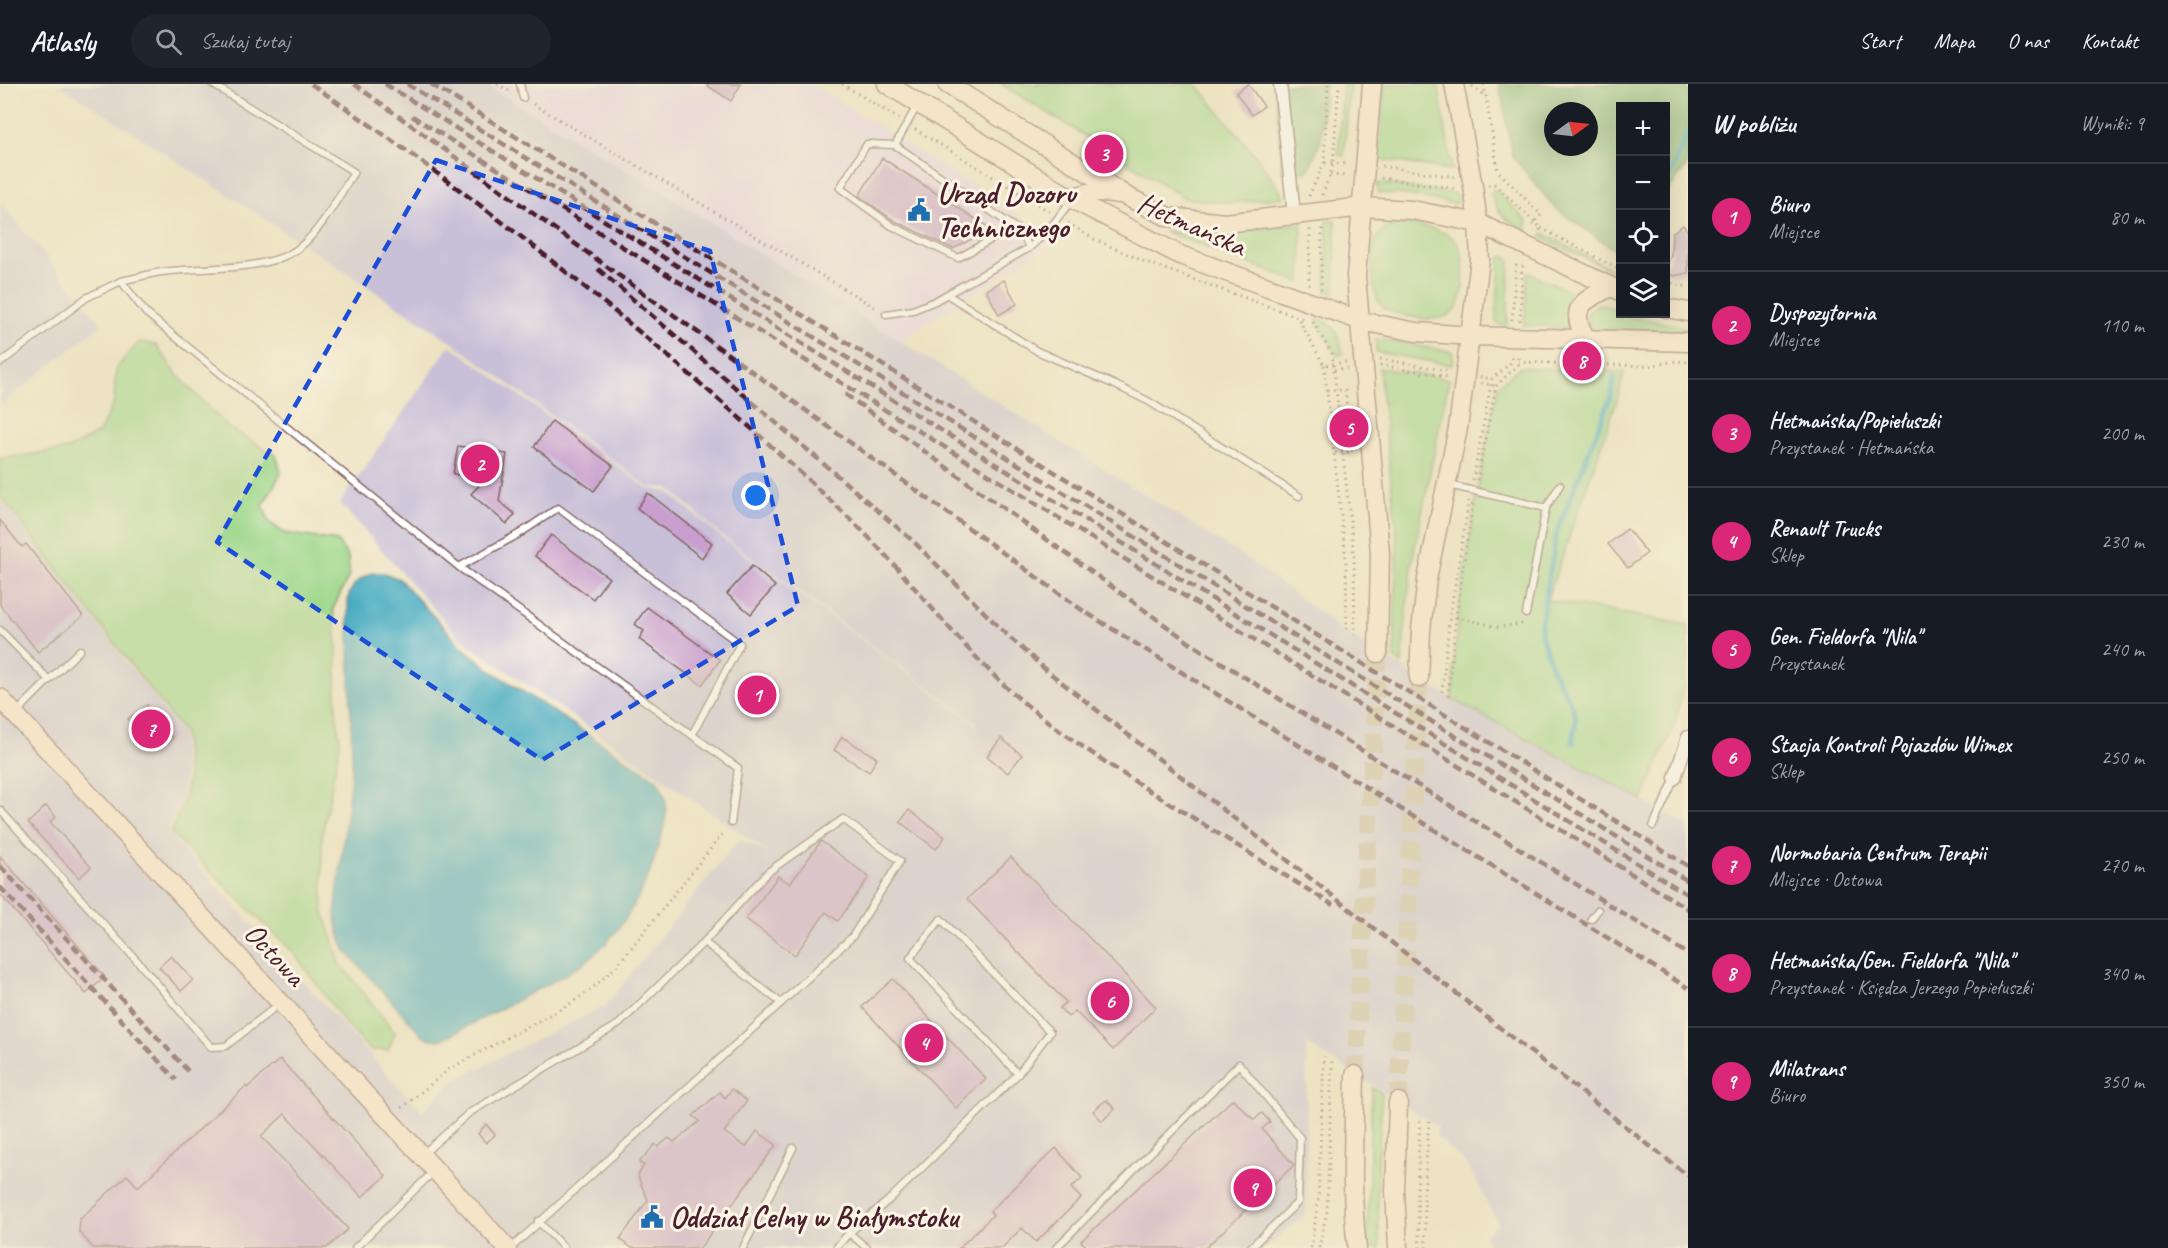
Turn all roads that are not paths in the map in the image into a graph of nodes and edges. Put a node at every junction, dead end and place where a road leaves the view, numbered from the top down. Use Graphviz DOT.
graph roads {
  1 [pos="212,84"];
  2 [pos="520,84"];
  3 [pos="887,84"];
  4 [pos="947,84"];
  5 [pos="1280,84"];
  6 [pos="1372,84"];
  7 [pos="1454,84"];
  8 [pos="523,98"];
  9 [pos="918,103"];
  10 [pos="895,145"];
  11 [pos="1126,196"];
  12 [pos="1072,199"];
  13 [pos="1363,207"];
  14 [pos="1294,214"];
  15 [pos="1478,223"];
  16 [pos="1014,227"];
  17 [pos="1029,248"];
  18 [pos="121,281"];
  19 [pos="1616,289"];
  20 [pos="948,295"];
  21 [pos="1670,309"];
  22 [pos="1688,312"];
  23 [pos="886,314"];
  24 [pos="1361,321"];
  25 [pos="1471,336"];
  26 [pos="1587,340"];
  27 [pos="1688,342"];
  28 [pos="0,363"];
  29 [pos="1446,484"];
  30 [pos="1560,485"];
  31 [pos="1299,496"];
  32 [pos="1546,508"];
  33 [pos="459,567"];
  34 [pos="1526,614"];
  35 [pos="0,630"];
  36 [pos="80,650"];
  37 [pos="1378,653"];
  38 [pos="1419,678"];
  39 [pos="49,680"];
  40 [pos="0,698"];
  41 [pos="15,714"];
  42 [pos="693,735"];
  43 [pos="1688,737"];
  44 [pos="1675,778"];
  45 [pos="0,810"];
  46 [pos="731,823"];
  47 [pos="1653,826"];
  48 [pos="1598,910"];
  49 [pos="1592,918"];
  50 [pos="704,942"];
  51 [pos="281,1002"];
  52 [pos="781,1004"];
  53 [pos="1018,1074"];
  54 [pos="1356,1075"];
  55 [pos="1398,1102"];
  56 [pos="793,1148"];
  57 [pos="422,1155"];
  58 [pos="435,1170"];
  59 [pos="538,1221"];
  60 [pos="1354,1225"];
  61 [pos="849,1233"];
  62 [pos="355,1248"];
  63 [pos="509,1248"];
  64 [pos="564,1248"];
  65 [pos="743,1248"];
  66 [pos="836,1248"];
  67 [pos="867,1248"];
  68 [pos="1056,1248"];
  69 [pos="1250,1248"];
  70 [pos="1343,1248"];
  71 [pos="1357,1248"];
  72 [pos="1398,1248"];
  1 -- 18 [label="lane"];
  2 -- 8 [label="lane"];
  3 -- 9 [label="main road, Hetmańska"];
  4 -- 11 [label="main road, Hetmańska"];
  5 -- 14 [label="street"];
  6 -- 13 [label="main road"];
  7 -- 15 [label="main road"];
  9 -- 10 [label="lane"];
  9 -- 12 [label="main road, Hetmańska"];
  10 -- 16 [label="lane"];
  10 -- 16 [label="lane"];
  11 -- 12 [label="main road"];
  11 -- 14 [label="main road, Hetmańska"];
  12 -- 17 [label="lane"];
  12 -- 24 [label="main road, Hetmańska"];
  13 -- 14 [label="main road, Hetmańska"];
  13 -- 15 [label="main road, Hetmańska"];
  13 -- 24 [label="main road"];
  15 -- 19 [label="main road, Hetmańska"];
  15 -- 25 [label="main road"];
  16 -- 17 [label="lane"];
  17 -- 20 [label="lane"];
  18 -- 28 [label="lane"];
  18 -- 33 [label="lane"];
  19 -- 26 [label="main road"];
  20 -- 23 [label="lane"];
  20 -- 31 [label="lane"];
  21 -- 22 [label="main road"];
  24 -- 25 [label="main road, Hetmańska"];
  24 -- 37 [label="main road"];
  25 -- 26 [label="main road, Hetmańska"];
  25 -- 29 [label="main road"];
  26 -- 27 [label="main road, Hetmańska"];
  29 -- 32 [label="lane"];
  29 -- 38 [label="main road"];
  30 -- 32 [label="lane"];
  32 -- 34 [label="lane"];
  33 -- 42 [label="lane"];
  33 -- 42 [label="lane"];
  35 -- 39 [label="lane"];
  36 -- 39 [label="lane"];
  39 -- 41 [label="lane"];
  40 -- 41 [label="main road, Octowa"];
  41 -- 51 [label="main road, Octowa"];
  42 -- 46 [label="lane"];
  43 -- 44 [label="street"];
  44 -- 47 [label="lane"];
  45 -- 51 [label="lane"];
  48 -- 49 [label="lane"];
  50 -- 52 [label="lane"];
  50 -- 52 [label="lane"];
  50 -- 57 [label="lane"];
  51 -- 57 [label="main road, Octowa"];
  52 -- 59 [label="lane"];
  53 -- 53 [label="lane"];
  53 -- 61 [label="lane"];
  54 -- 60 [label="main road"];
  55 -- 72 [label="main road"];
  56 -- 65 [label="lane"];
  57 -- 58 [label="main road, Octowa"];
  58 -- 62 [label="lane"];
  58 -- 63 [label="main road, Octowa"];
  59 -- 63 [label="lane"];
  59 -- 64 [label="lane"];
  60 -- 70 [label="main road"];
  60 -- 71 [label="main road"];
  61 -- 66 [label="lane"];
  61 -- 67 [label="lane"];
  68 -- 69 [label="lane"];
}
